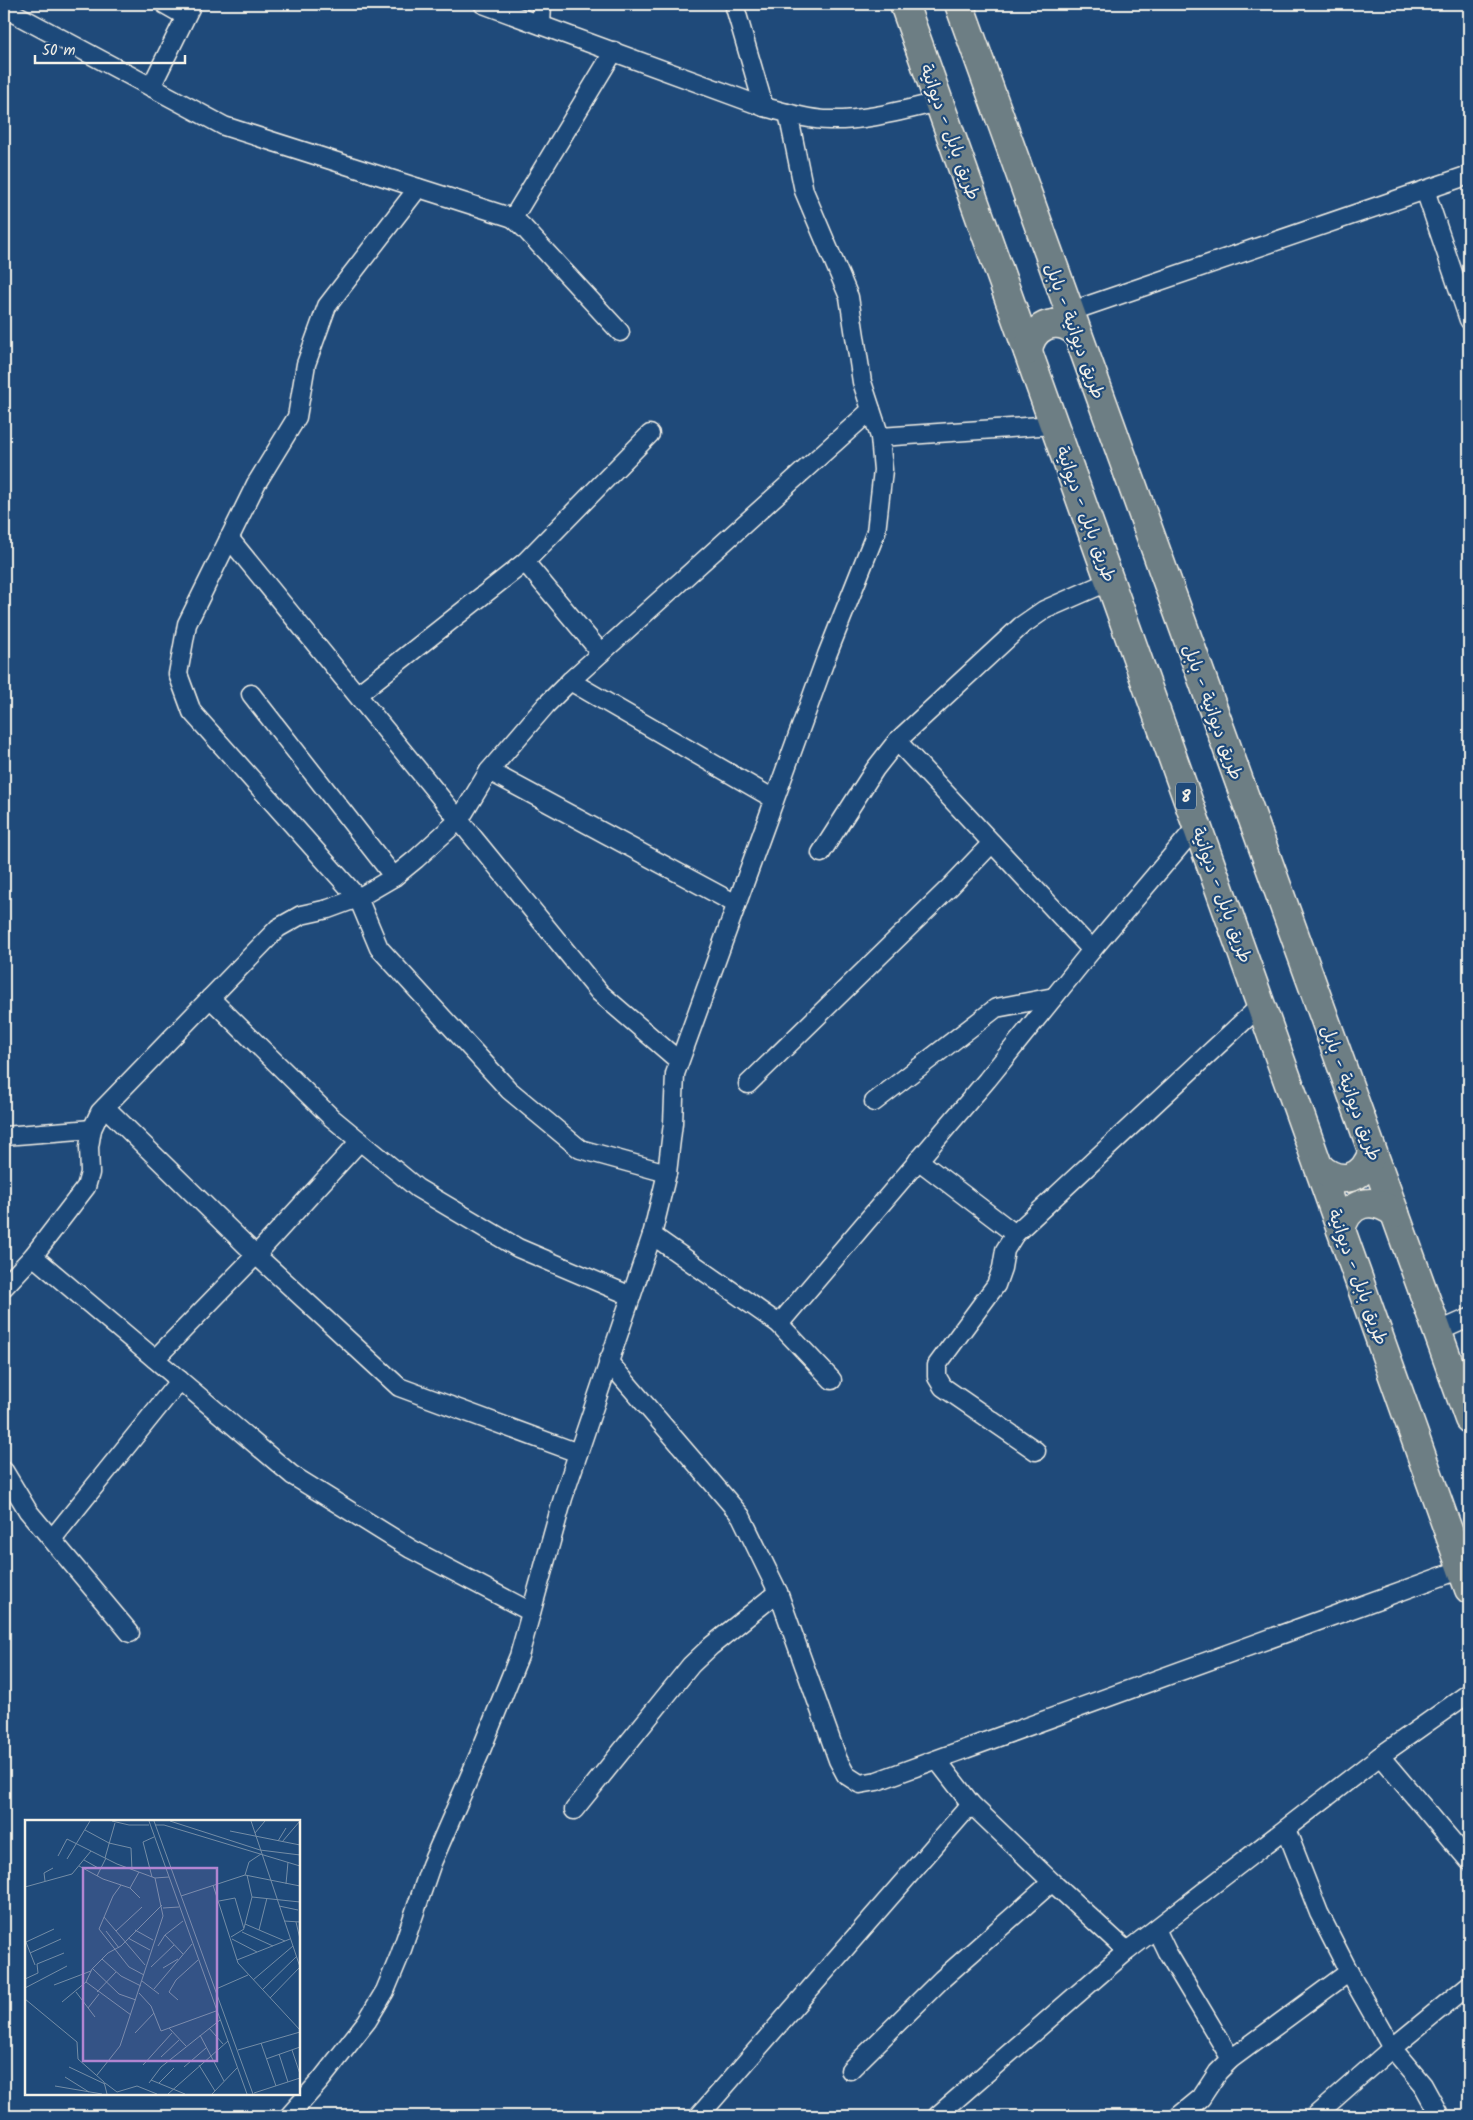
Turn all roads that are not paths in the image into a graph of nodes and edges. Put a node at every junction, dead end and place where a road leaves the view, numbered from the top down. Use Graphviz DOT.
graph roads {
  1 [pos="164,4"];
  2 [pos="483,4"];
  3 [pos="542,4"];
  4 [pos="734,4"];
  5 [pos="904,4"];
  6 [pos="958,4"];
  7 [pos="4,8"];
  8 [pos="188,10"];
  9 [pos="541,25"];
  10 [pos="614,51"];
  11 [pos="151,87"];
  12 [pos="939,102"];
  13 [pos="764,107"];
  14 [pos="788,113"];
  15 [pos="1469,174"];
  16 [pos="418,188"];
  17 [pos="1425,190"];
  18 [pos="513,218"];
  19 [pos="1059,287"];
  20 [pos="1469,320"];
  21 [pos="1072,321"];
  22 [pos="1019,327"];
  23 [pos="620,332"];
  24 [pos="871,410"];
  25 [pos="1054,425"];
  26 [pos="650,434"];
  27 [pos="880,437"];
  28 [pos="229,538"];
  29 [pos="524,562"];
  30 [pos="1110,581"];
  31 [pos="601,653"];
  32 [pos="570,680"];
  33 [pos="251,694"];
  34 [pos="358,694"];
  35 [pos="897,741"];
  36 [pos="489,771"];
  37 [pos="774,799"];
  38 [pos="460,819"];
  39 [pos="1197,826"];
  40 [pos="992,843"];
  41 [pos="821,853"];
  42 [pos="394,877"];
  43 [pos="358,898"];
  44 [pos="736,904"];
  45 [pos="1092,950"];
  46 [pos="1054,997"];
  47 [pos="210,998"];
  48 [pos="1261,1005"];
  49 [pos="679,1061"];
  50 [pos="748,1084"];
  51 [pos="874,1102"];
  52 [pos="105,1107"];
  53 [pos="92,1129"];
  54 [pos="4,1136"];
  55 [pos="360,1141"];
  56 [pos="1372,1153"];
  57 [pos="918,1160"];
  58 [pos="1319,1167"];
  59 [pos="667,1173"];
  60 [pos="1395,1213"];
  61 [pos="1341,1229"];
  62 [pos="1015,1234"];
  63 [pos="652,1236"];
  64 [pos="256,1255"];
  65 [pos="33,1256"];
  66 [pos="4,1287"];
  67 [pos="632,1296"];
  68 [pos="1469,1318"];
  69 [pos="779,1324"];
  70 [pos="1437,1332"];
  71 [pos="155,1359"];
  72 [pos="608,1361"];
  73 [pos="180,1380"];
  74 [pos="832,1380"];
  75 [pos="1469,1420"];
  76 [pos="1036,1451"];
  77 [pos="578,1453"];
  78 [pos="4,1472"];
  79 [pos="52,1539"];
  80 [pos="1466,1579"];
  81 [pos="778,1592"];
  82 [pos="531,1612"];
  83 [pos="130,1633"];
  84 [pos="1469,1693"];
  85 [pos="1380,1756"];
  86 [pos="937,1760"];
  87 [pos="972,1804"];
  88 [pos="574,1810"];
  89 [pos="1286,1829"];
  90 [pos="1469,1861"];
  91 [pos="1052,1882"];
  92 [pos="1156,1929"];
  93 [pos="1128,1951"];
  94 [pos="1349,1972"];
  95 [pos="1469,1985"];
  96 [pos="1392,2048"];
  97 [pos="1231,2059"];
  98 [pos="850,2070"];
  99 [pos="289,2116"];
  100 [pos="698,2116"];
  101 [pos="937,2116"];
  102 [pos="1179,2116"];
  103 [pos="1315,2116"];
  104 [pos="1440,2116"];
  1 -- 8 [label="street"];
  2 -- 9 [label="street"];
  3 -- 9 [label="street"];
  4 -- 13 [label="street"];
  5 -- 12 [label="highway, طريق بابل - ديوانية / 8"];
  6 -- 19 [label="highway, طريق ديوانية - بابل"];
  7 -- 11 [label="street"];
  8 -- 11 [label="street"];
  9 -- 10 [label="street"];
  10 -- 13 [label="street"];
  10 -- 18 [label="street"];
  11 -- 16 [label="street"];
  12 -- 14 [label="street"];
  12 -- 22 [label="highway, طريق بابل - ديوانية / 8"];
  13 -- 14 [label="street"];
  14 -- 24 [label="street"];
  15 -- 17 [label="street"];
  16 -- 18 [label="street"];
  16 -- 28 [label="street"];
  17 -- 20 [label="street"];
  17 -- 21 [label="street"];
  18 -- 23 [label="street"];
  19 -- 21 [label="highway, طريق ديوانية - بابل"];
  19 -- 22 [label="highway"];
  21 -- 22 [label="highway"];
  21 -- 56 [label="highway, طريق ديوانية - بابل"];
  22 -- 25 [label="highway, طريق بابل - ديوانية / 8"];
  24 -- 27 [label="street"];
  24 -- 31 [label="street"];
  25 -- 27 [label="street"];
  25 -- 30 [label="highway, طريق بابل - ديوانية / 8"];
  26 -- 29 [label="street"];
  27 -- 37 [label="street"];
  28 -- 34 [label="street"];
  28 -- 43 [label="street"];
  29 -- 31 [label="street"];
  29 -- 34 [label="street"];
  30 -- 35 [label="street"];
  30 -- 39 [label="highway, طريق بابل - ديوانية / 8"];
  31 -- 32 [label="street"];
  32 -- 36 [label="street"];
  32 -- 37 [label="street"];
  33 -- 42 [label="street"];
  34 -- 38 [label="street"];
  35 -- 40 [label="street"];
  35 -- 41 [label="street"];
  36 -- 38 [label="street"];
  36 -- 44 [label="street"];
  37 -- 44 [label="street"];
  38 -- 42 [label="street"];
  38 -- 49 [label="street"];
  39 -- 45 [label="street"];
  39 -- 48 [label="highway, طريق بابل - ديوانية / 8"];
  40 -- 45 [label="street"];
  40 -- 50 [label="street"];
  42 -- 43 [label="street"];
  43 -- 47 [label="street"];
  43 -- 59 [label="street"];
  44 -- 49 [label="street"];
  45 -- 46 [label="street"];
  46 -- 51 [label="street"];
  46 -- 57 [label="street"];
  47 -- 52 [label="street"];
  47 -- 55 [label="street"];
  48 -- 58 [label="highway, طريق بابل - ديوانية / 8"];
  48 -- 62 [label="street"];
  49 -- 59 [label="street"];
  52 -- 53 [label="street"];
  52 -- 64 [label="street"];
  53 -- 54 [label="street"];
  53 -- 65 [label="street"];
  55 -- 64 [label="street"];
  55 -- 67 [label="street"];
  56 -- 58 [label="highway"];
  56 -- 60 [label="highway, طريق ديوانية - بابل"];
  57 -- 62 [label="street"];
  57 -- 69 [label="street"];
  58 -- 61 [label="highway, طريق بابل - ديوانية / 8"];
  59 -- 63 [label="street"];
  60 -- 61 [label="highway"];
  60 -- 70 [label="highway, طريق ديوانية - بابل"];
  61 -- 80 [label="highway, طريق بابل - ديوانية / 8"];
  62 -- 76 [label="street"];
  63 -- 67 [label="street"];
  63 -- 69 [label="street"];
  64 -- 71 [label="street"];
  64 -- 77 [label="street"];
  65 -- 66 [label="street"];
  65 -- 71 [label="street"];
  67 -- 72 [label="street"];
  68 -- 70 [label="street"];
  69 -- 74 [label="street"];
  70 -- 75 [label="highway, طريق ديوانية - بابل"];
  71 -- 73 [label="street"];
  72 -- 77 [label="street"];
  72 -- 81 [label="street"];
  73 -- 79 [label="street"];
  73 -- 82 [label="street"];
  77 -- 82 [label="street"];
  78 -- 79 [label="street"];
  79 -- 83 [label="street"];
  80 -- 86 [label="street"];
  81 -- 86 [label="street"];
  81 -- 88 [label="street"];
  82 -- 99 [label="street"];
  84 -- 85 [label="street"];
  85 -- 89 [label="street"];
  85 -- 90 [label="street"];
  86 -- 87 [label="street"];
  87 -- 91 [label="street"];
  87 -- 100 [label="street"];
  89 -- 92 [label="street"];
  89 -- 94 [label="street"];
  91 -- 93 [label="street"];
  91 -- 98 [label="street"];
  92 -- 93 [label="street"];
  92 -- 97 [label="street"];
  93 -- 101 [label="street"];
  94 -- 96 [label="street"];
  94 -- 97 [label="street"];
  95 -- 96 [label="street"];
  96 -- 103 [label="street"];
  96 -- 104 [label="street"];
  97 -- 102 [label="street"];
}
